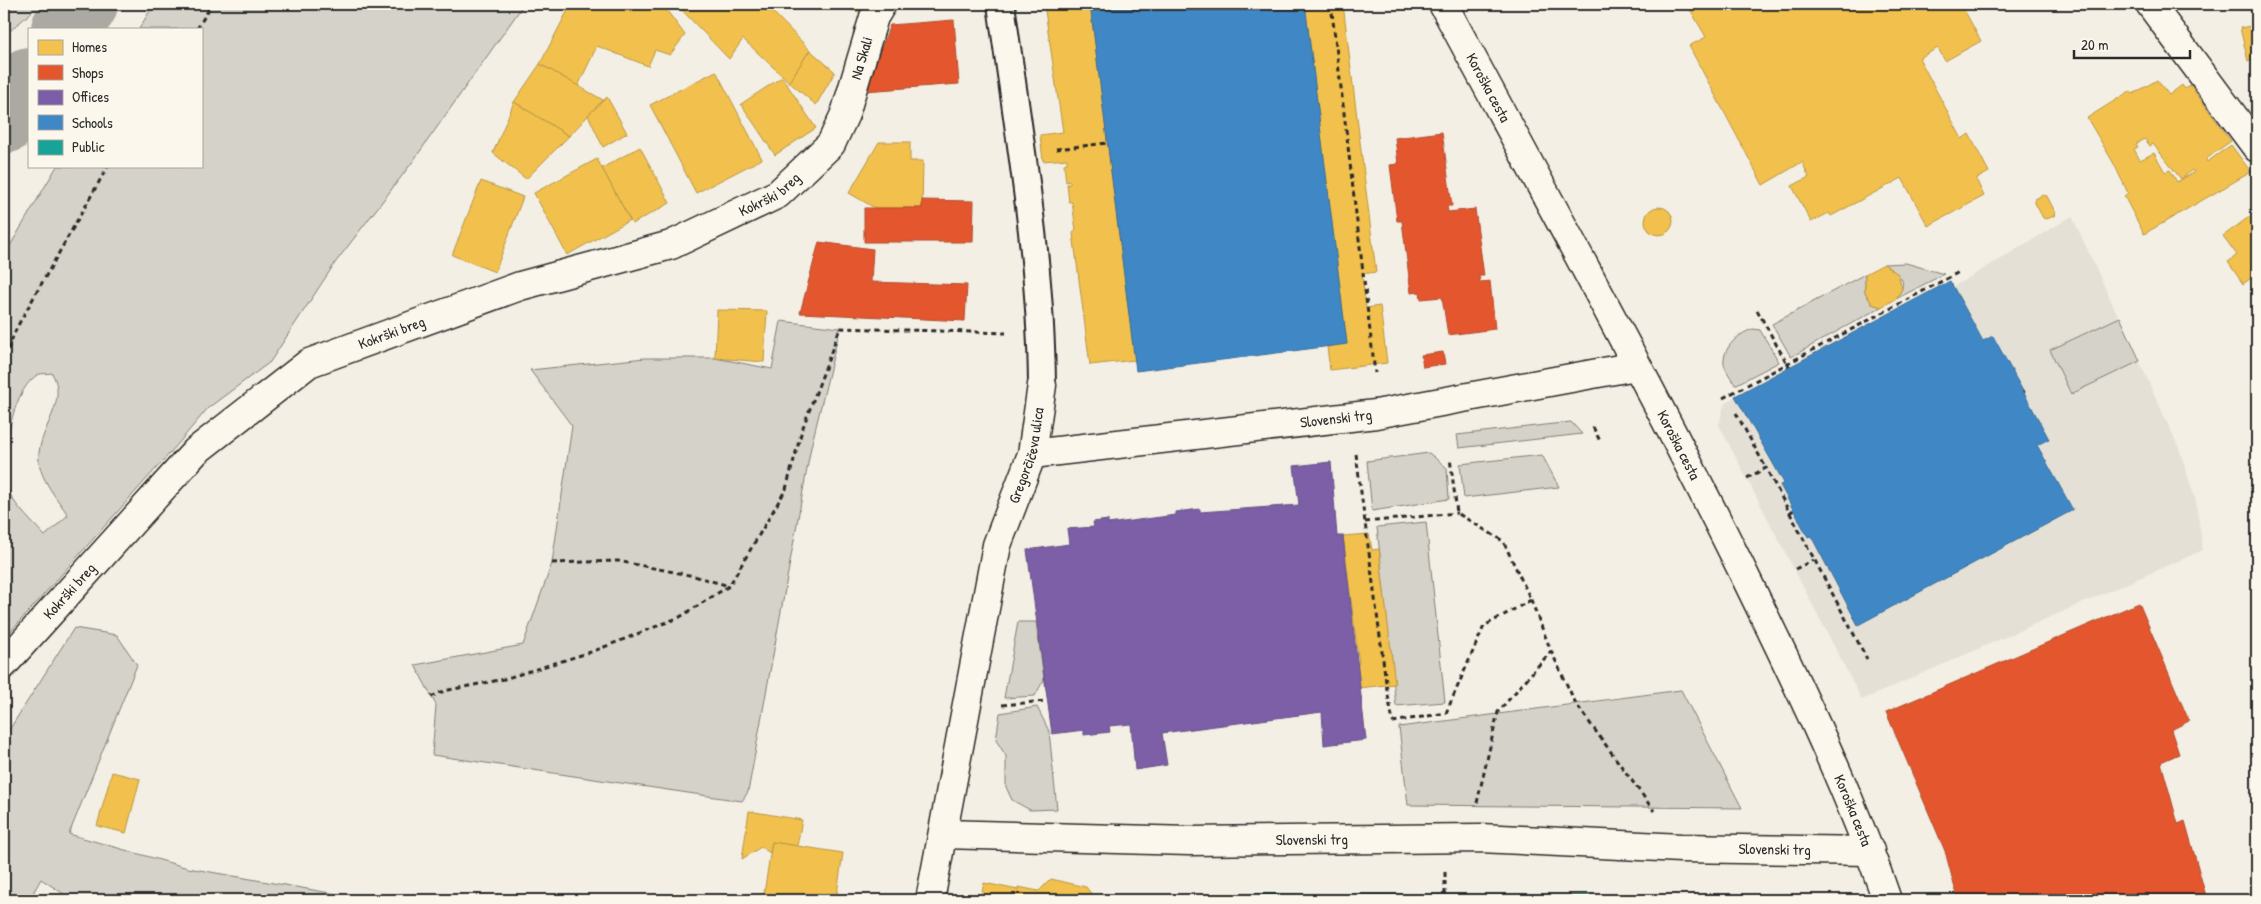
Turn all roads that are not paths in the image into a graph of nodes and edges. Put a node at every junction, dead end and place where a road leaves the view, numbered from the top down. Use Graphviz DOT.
graph roads {
  1 [pos="882,4"];
  2 [pos="1000,4"];
  3 [pos="1443,4"];
  4 [pos="2150,4"];
  5 [pos="844,114"];
  6 [pos="2257,148"];
  7 [pos="1636,366"];
  8 [pos="1042,385"];
  9 [pos="1032,454"];
  10 [pos="4,664"];
  11 [pos="943,834"];
  12 [pos="1870,851"];
  13 [pos="930,900"];
  14 [pos="1887,900"];
  1 -- 5 [label="street, Na Skali"];
  2 -- 8 [label="street, Gregorčičeva ulica"];
  3 -- 7 [label="street, Koroška cesta"];
  4 -- 6 [label="street"];
  5 -- 10 [label="street, Kokrški breg"];
  7 -- 9 [label="street, Slovenski trg"];
  7 -- 12 [label="street, Koroška cesta"];
  8 -- 9 [label="street, Gregorčičeva ulica"];
  9 -- 11 [label="street, Gregorčičeva ulica"];
  11 -- 12 [label="street, Slovenski trg"];
  11 -- 13 [label="street, Gregorčičeva ulica"];
  12 -- 14 [label="street, Koroška cesta"];
}
